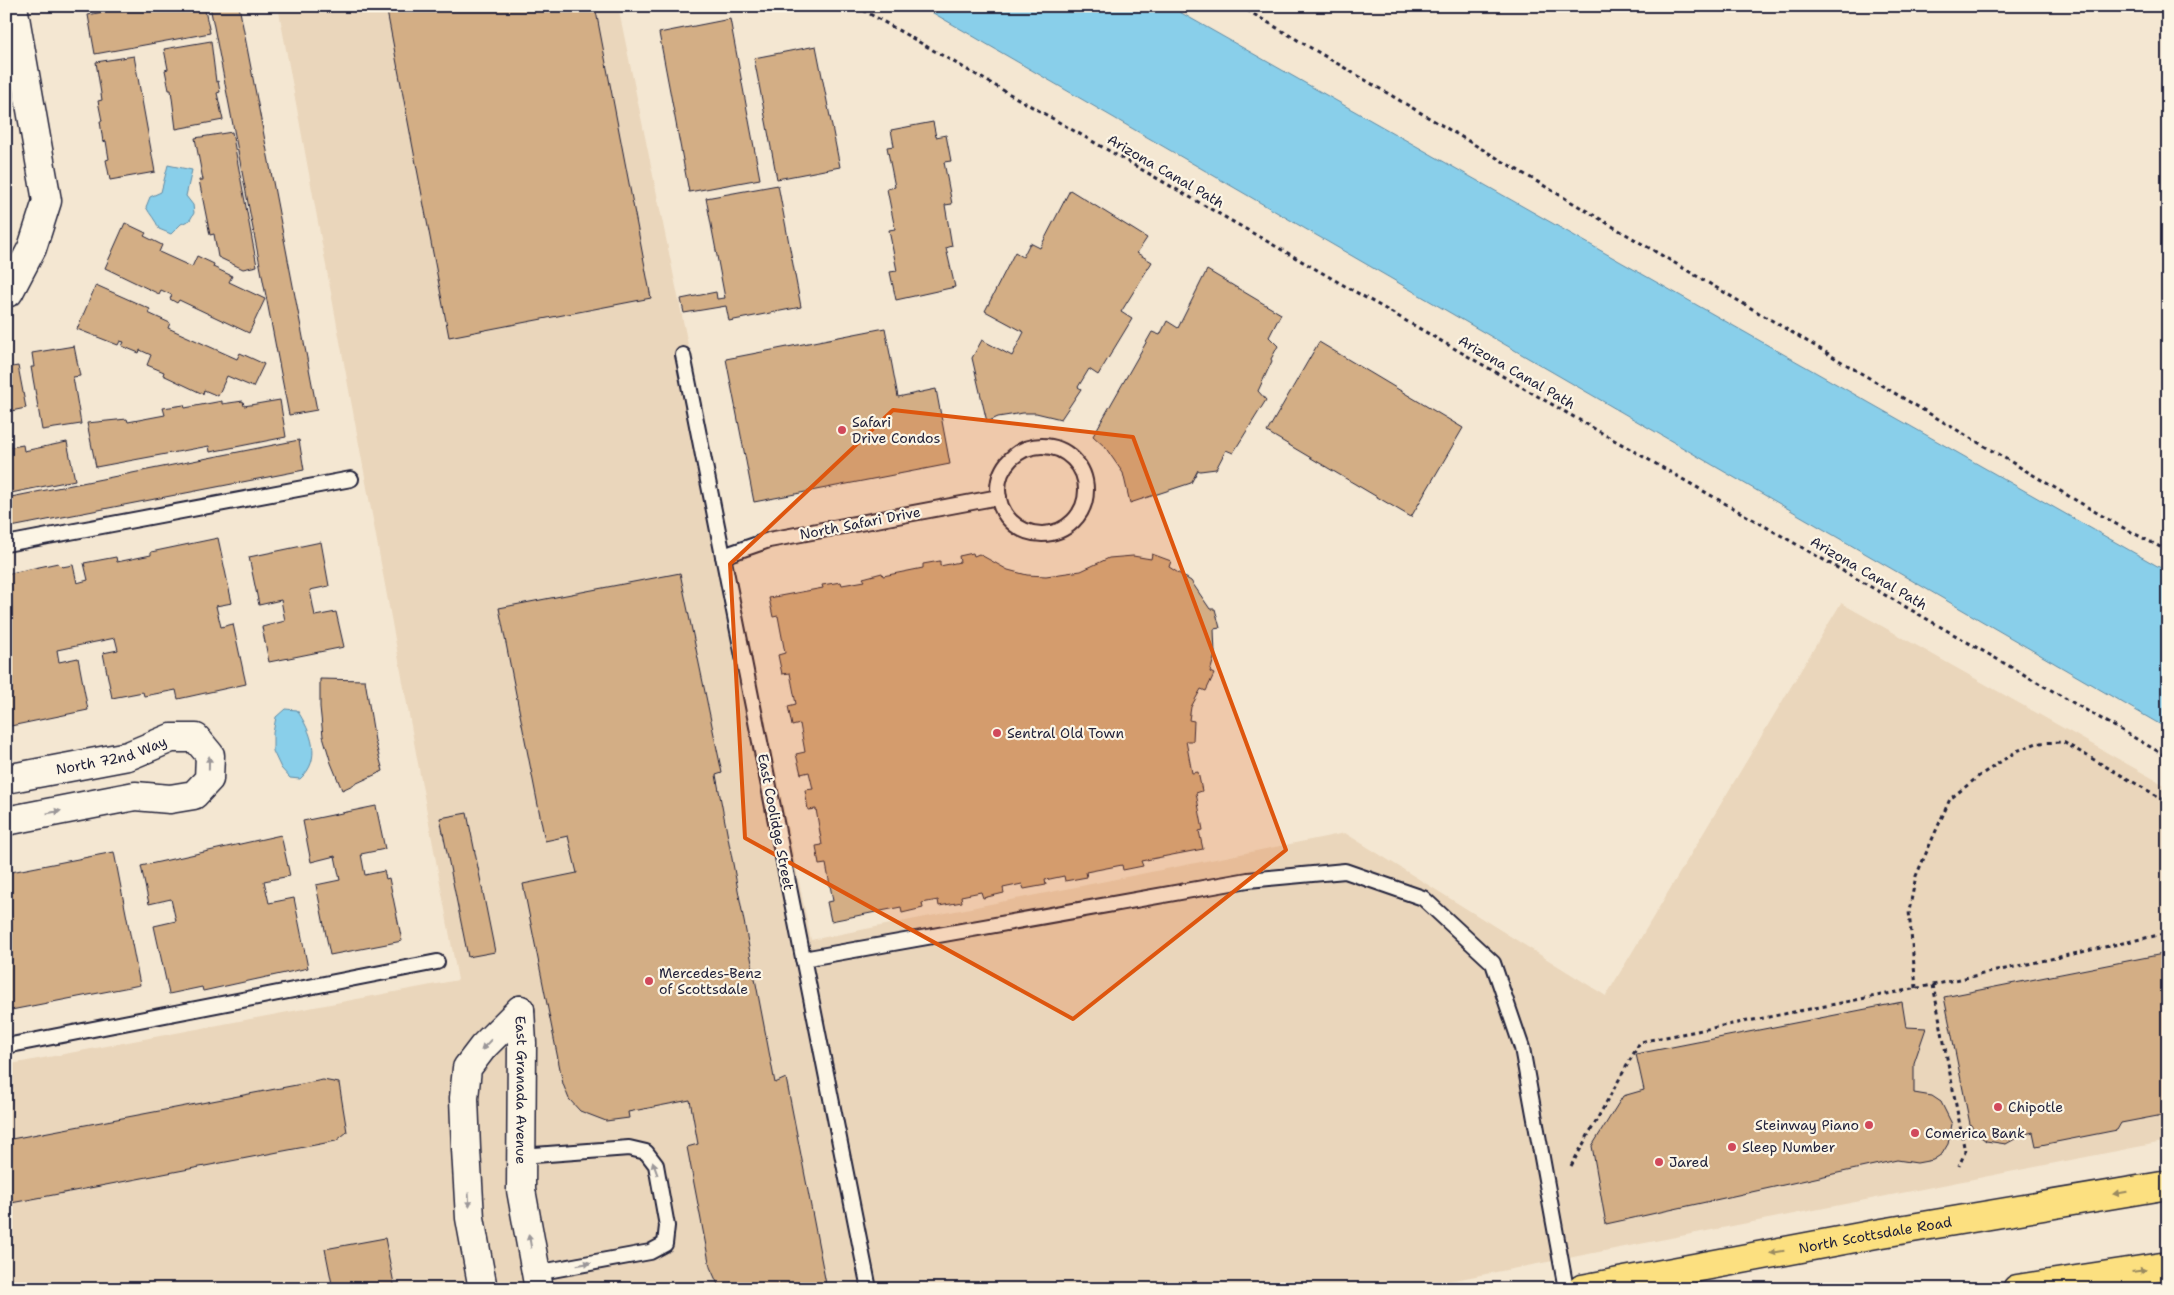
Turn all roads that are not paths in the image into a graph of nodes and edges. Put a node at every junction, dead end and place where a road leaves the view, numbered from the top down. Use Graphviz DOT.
graph roads {
  1 [pos="13,6"];
  2 [pos="8,292"];
  3 [pos="683,355"];
  4 [pos="351,479"];
  5 [pos="999,497"];
  6 [pos="6,544"];
  7 [pos="723,556"];
  8 [pos="6,779"];
  9 [pos="6,821"];
  10 [pos="803,959"];
  11 [pos="438,962"];
  12 [pos="6,1046"];
  13 [pos="521,1156"];
  14 [pos="2168,1185"];
  15 [pos="2168,1266"];
  16 [pos="537,1281"];
  17 [pos="483,1289"];
  18 [pos="869,1289"];
  19 [pos="1566,1289"];
  20 [pos="1582,1289"];
  21 [pos="2018,1289"];
  1 -- 2 [label="street"];
  3 -- 7 [label="lane, East Coolidge Street"];
  4 -- 6 [label="lane"];
  5 -- 5 [label="lane"];
  5 -- 7 [label="lane, North Safari Drive"];
  7 -- 10 [label="lane, East Coolidge Street"];
  9 -- 8 [label="street, North 72nd Way, one-way"];
  10 -- 18 [label="lane, East Coolidge Street"];
  10 -- 19 [label="lane"];
  11 -- 12 [label="lane"];
  16 -- 13 [label="street, East Granada Avenue, one-way"];
  16 -- 13 [label="lane, one-way"];
  13 -- 17 [label="street, East Granada Avenue, one-way"];
  14 -- 20 [label="main road, North Scottsdale Road, one-way"];
  21 -- 15 [label="main road, one-way"];
}
